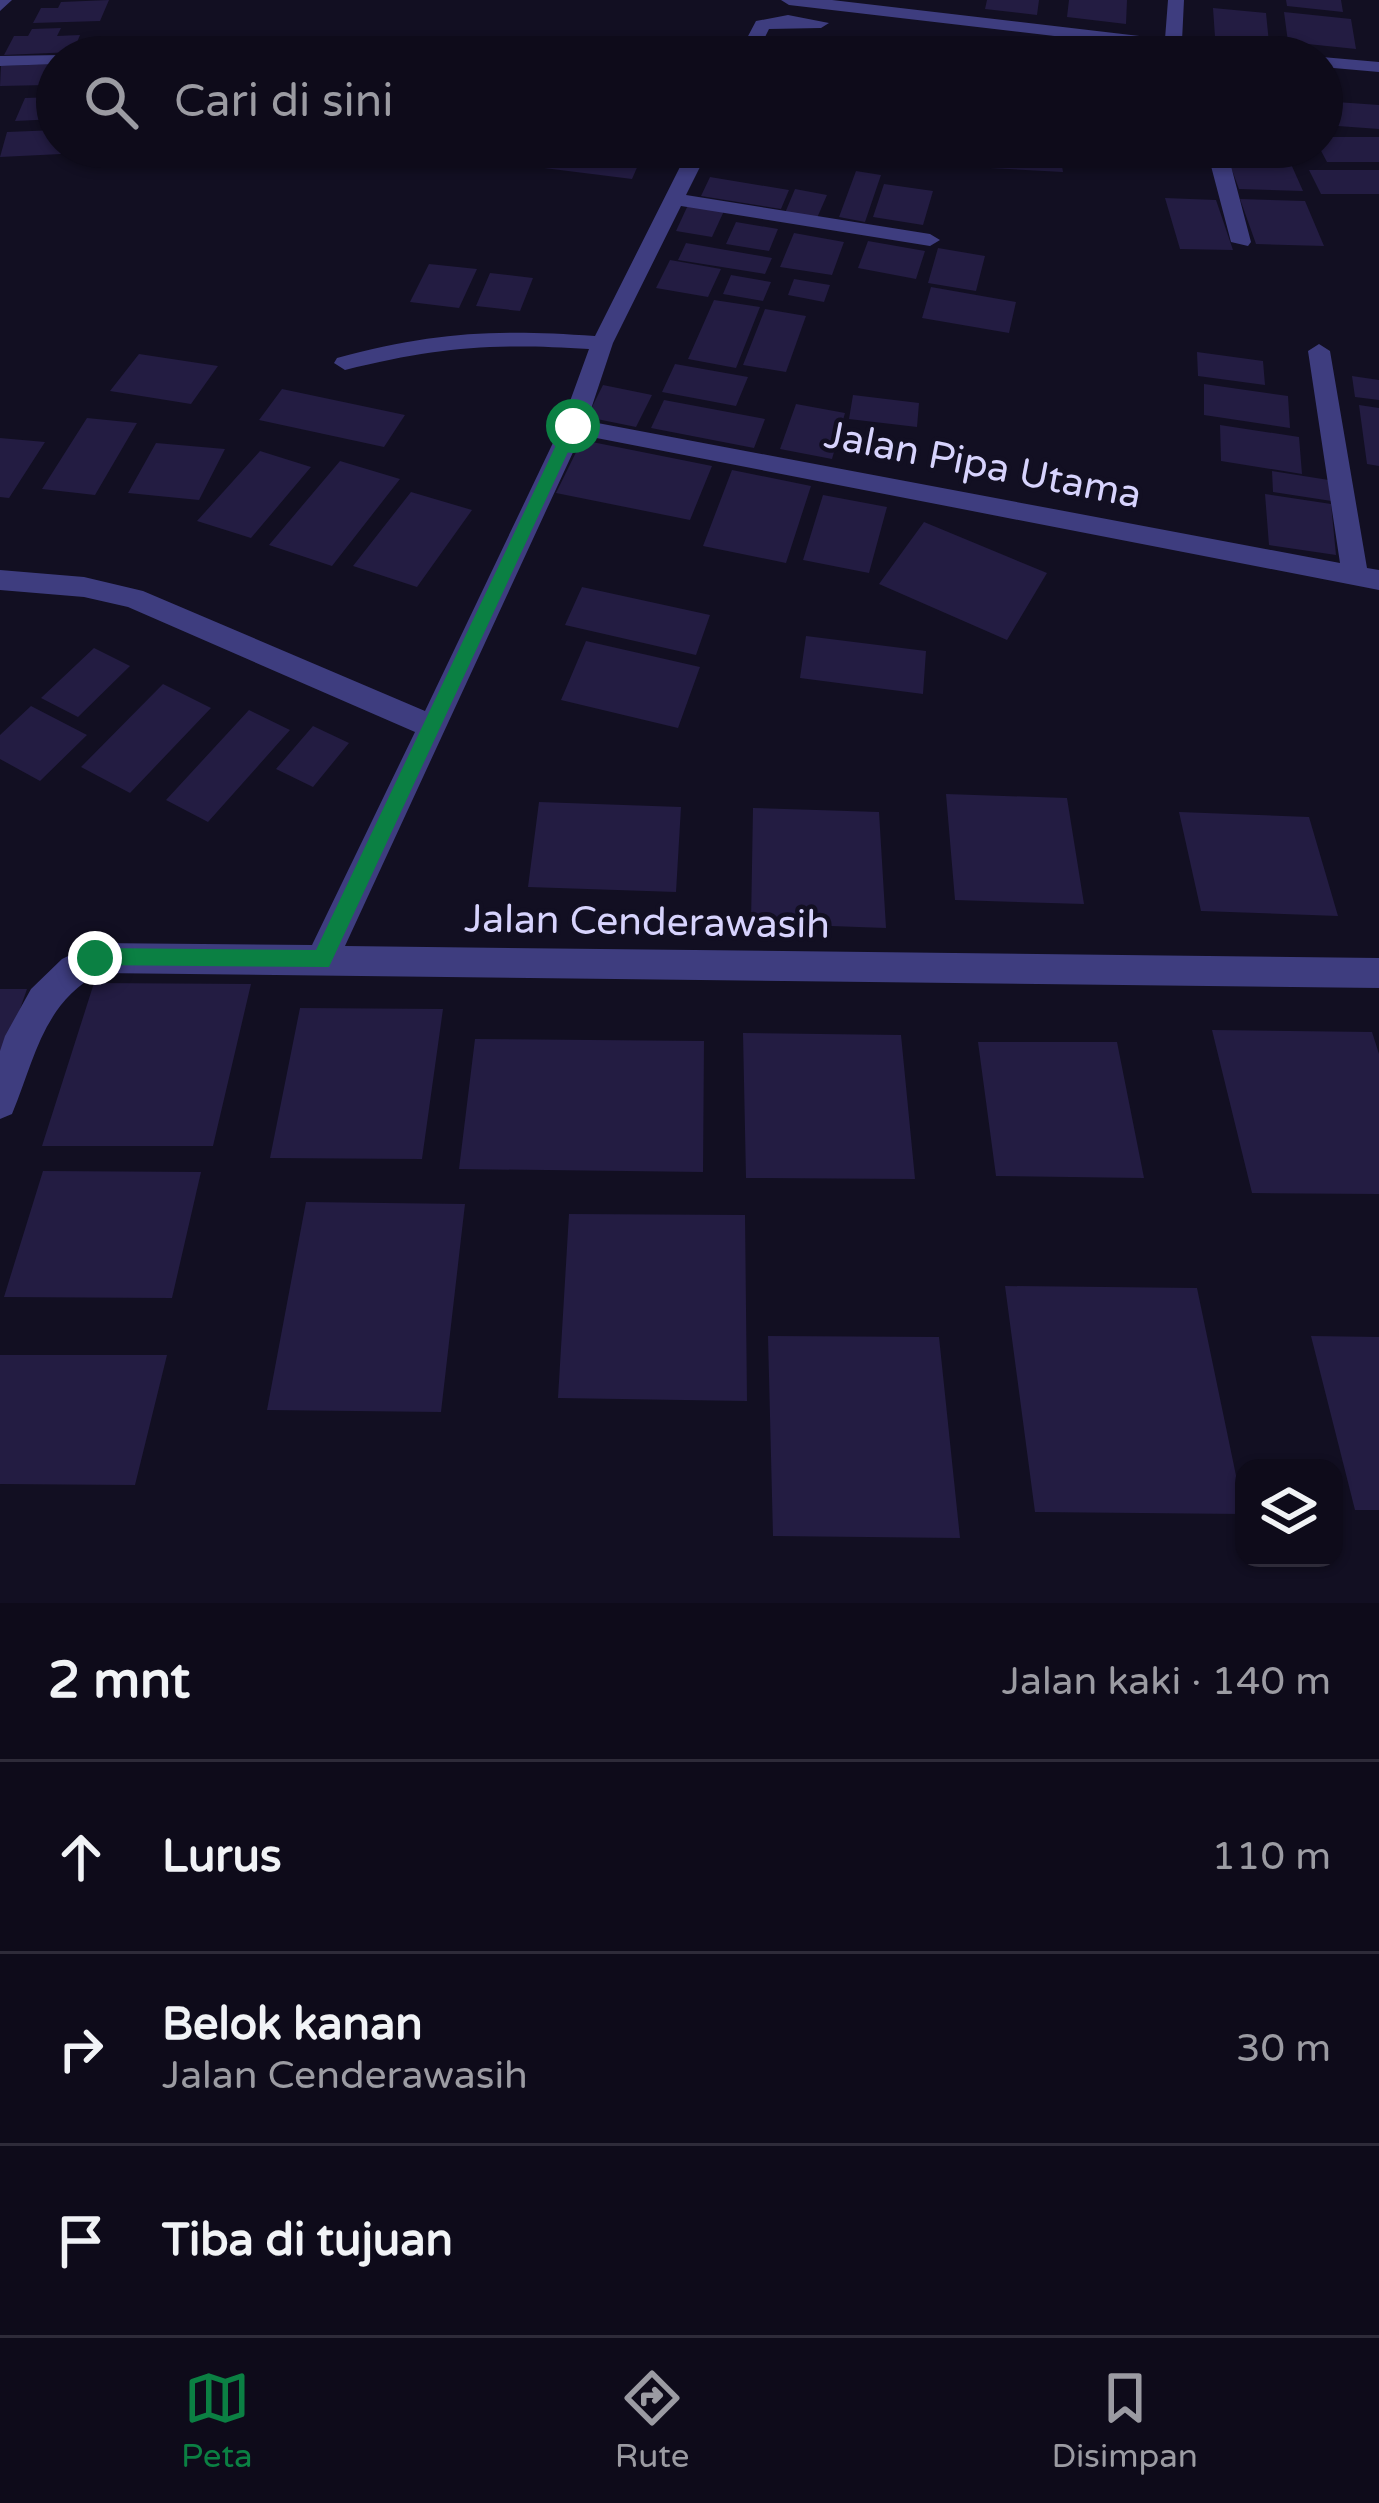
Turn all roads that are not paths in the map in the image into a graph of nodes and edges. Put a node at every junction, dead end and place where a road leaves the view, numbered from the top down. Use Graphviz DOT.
graph roads {
  1 [pos="789,0"];
  2 [pos="1177,0"];
  3 [pos="756,36"];
  4 [pos="923,36"];
  5 [pos="1103,36"];
  6 [pos="1174,36"];
  7 [pos="36,59"];
  8 [pos="0,61"];
  9 [pos="1343,64"];
  10 [pos="1379,67"];
  11 [pos="1343,83"];
  12 [pos="1379,87"];
  13 [pos="690,168"];
  14 [pos="1222,168"];
  15 [pos="674,200"];
  16 [pos="930,240"];
  17 [pos="1241,242"];
  18 [pos="602,343"];
  19 [pos="1319,351"];
  20 [pos="345,363"];
  21 [pos="573,426"];
  22 [pos="1367,578"];
  23 [pos="0,580"];
  24 [pos="435,728"];
  25 [pos="322,960"];
  26 [pos="1379,973"];
  27 [pos="0,1102"];
  1 -- 5 [label="street"];
  2 -- 6 [label="street"];
  3 -- 4 [label="street"];
  7 -- 8 [label="street"];
  9 -- 10 [label="street"];
  11 -- 12 [label="street"];
  13 -- 15 [label="street"];
  14 -- 17 [label="street"];
  15 -- 16 [label="street"];
  15 -- 18 [label="street"];
  18 -- 20 [label="street"];
  18 -- 21 [label="street"];
  19 -- 22 [label="street"];
  21 -- 22 [label="street, Jalan Pipa Utama"];
  21 -- 24 [label="street"];
  23 -- 24 [label="street"];
  24 -- 25 [label="street"];
  25 -- 26 [label="street, Jalan Cenderawasih"];
  25 -- 27 [label="street, Jalan Cenderawasih"];
}
